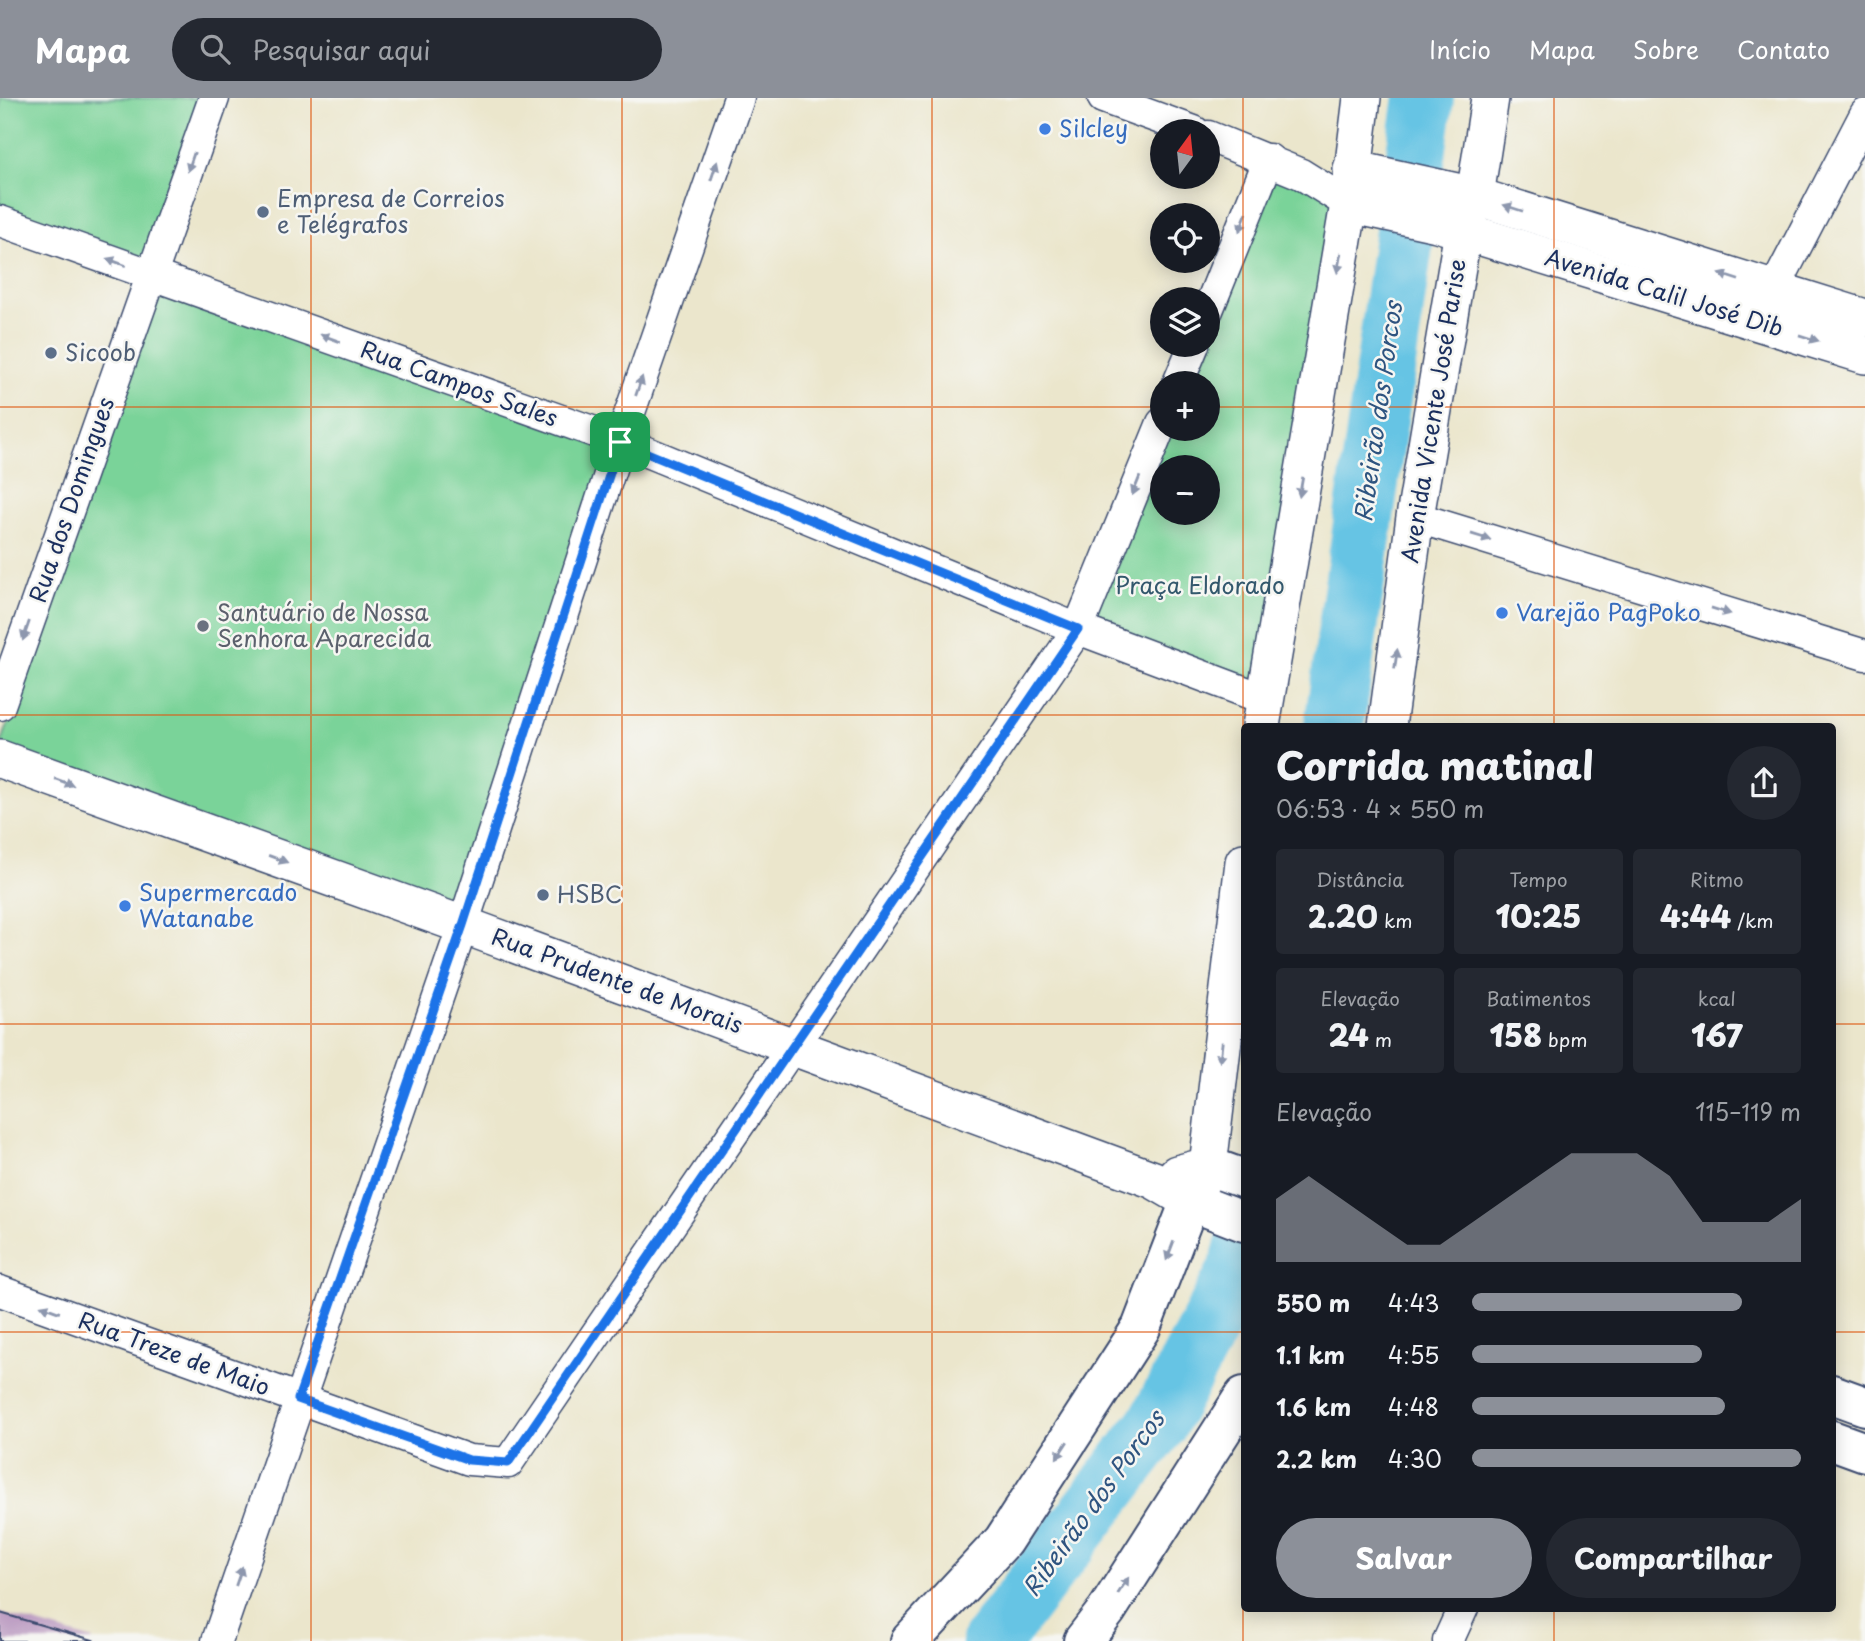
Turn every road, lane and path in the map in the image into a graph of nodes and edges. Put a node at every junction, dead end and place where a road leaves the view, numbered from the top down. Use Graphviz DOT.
graph roads {
  1 [pos="214,98"];
  2 [pos="739,98"];
  3 [pos="1103,98"];
  4 [pos="1362,98"];
  5 [pos="1490,98"];
  6 [pos="1865,114"];
  7 [pos="1161,119"];
  8 [pos="1220,141"];
  9 [pos="1269,159"];
  10 [pos="1360,182"];
  11 [pos="1454,210"];
  12 [pos="0,221"];
  13 [pos="151,275"];
  14 [pos="1217,287"];
  15 [pos="1765,306"];
  16 [pos="1865,318"];
  17 [pos="1865,355"];
  18 [pos="1155,441"];
  19 [pos="620,442"];
  20 [pos="1415,517"];
  21 [pos="1078,629"];
  22 [pos="1865,655"];
  23 [pos="0,705"];
  24 [pos="1263,713"];
  25 [pos="1387,723"];
  26 [pos="0,759"];
  27 [pos="1241,924"];
  28 [pos="463,925"];
  29 [pos="795,1046"];
  30 [pos="1229,1173"];
  31 [pos="1154,1180"];
  32 [pos="1190,1200"];
  33 [pos="1236,1219"];
  34 [pos="0,1291"];
  35 [pos="1836,1395"];
  36 [pos="298,1399"];
  37 [pos="1241,1401"];
  38 [pos="1865,1406"];
  39 [pos="1836,1441"];
  40 [pos="1865,1452"];
  41 [pos="1461,1612"];
  42 [pos="217,1641"];
  43 [pos="910,1641"];
  44 [pos="1083,1641"];
  45 [pos="1448,1641"];
  1 -- 13 [label="street, Rua dos Domingues, one-way"];
  19 -- 2 [label="street, one-way"];
  3 -- 7 [label="street"];
  4 -- 10 [label="street"];
  5 -- 11 [label="street, Avenida Vicente José Parise"];
  6 -- 15 [label="street"];
  8 -- 9 [label="street"];
  9 -- 10 [label="street"];
  9 -- 14 [label="street, one-way"];
  10 -- 11 [label="street"];
  10 -- 11 [label="street"];
  10 -- 24 [label="street, one-way"];
  11 -- 15 [label="street, Avenida Calil José Dib"];
  11 -- 20 [label="street, Avenida Vicente José Parise"];
  13 -- 12 [label="street, Rua Campos Sales, one-way"];
  19 -- 13 [label="street, Rua Campos Sales, one-way"];
  13 -- 23 [label="street, Rua dos Domingues, one-way"];
  15 -- 16 [label="street, Avenida Calil José Dib"];
  15 -- 17 [label="street, Avenida Calil José Dib, one-way"];
  18 -- 21 [label="street, one-way"];
  19 -- 21 [label="street, Rua Campos Sales"];
  19 -- 28 [label="street"];
  20 -- 22 [label="street, one-way"];
  25 -- 20 [label="street, Avenida Vicente José Parise, one-way"];
  21 -- 24 [label="street, Rua Campos Sales"];
  21 -- 29 [label="street"];
  26 -- 28 [label="street, Rua Prudente de Morais, one-way"];
  27 -- 30 [label="street, one-way"];
  28 -- 29 [label="street, Rua Prudente de Morais"];
  28 -- 36 [label="street"];
  29 -- 31 [label="street, Rua Prudente de Morais"];
  29 -- 36 [label="street, Rua Treze de Maio"];
  30 -- 31 [label="street"];
  30 -- 32 [label="main road"];
  31 -- 32 [label="street, Rua Prudente de Morais"];
  32 -- 33 [label="main road, Rua Prudente de Morais"];
  32 -- 43 [label="main road, one-way"];
  36 -- 34 [label="street, Rua Treze de Maio, one-way"];
  35 -- 38 [label="main road"];
  42 -- 36 [label="street, one-way"];
  44 -- 37 [label="main road, one-way"];
  39 -- 40 [label="main road"];
  41 -- 45 [label="street"];
}
